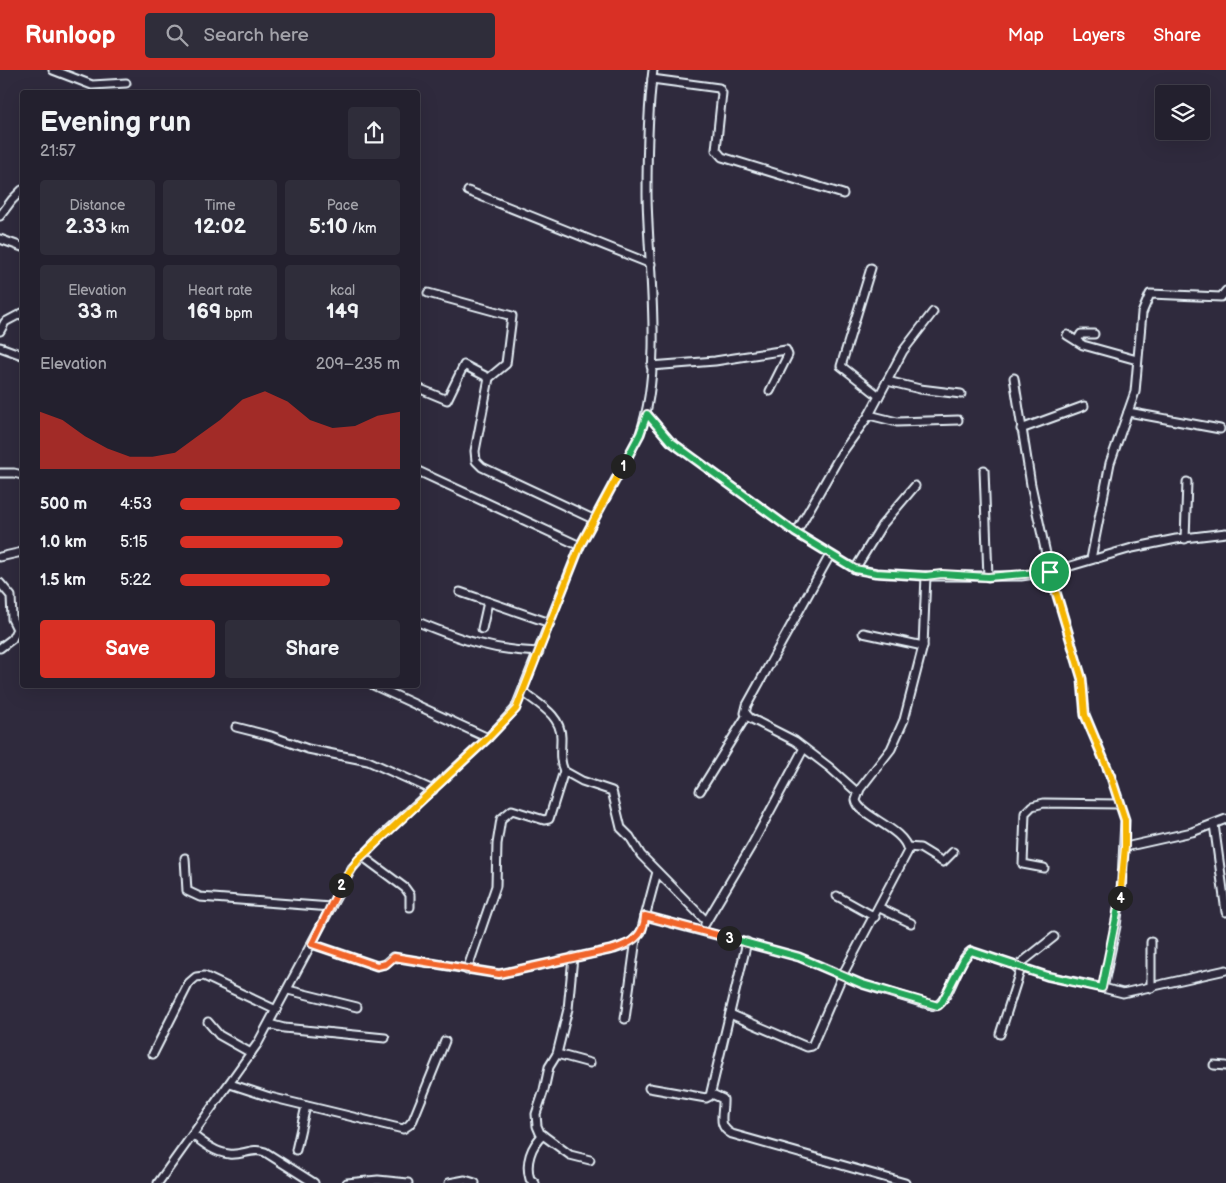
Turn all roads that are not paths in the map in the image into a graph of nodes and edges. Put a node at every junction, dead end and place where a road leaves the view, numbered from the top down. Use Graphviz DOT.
graph roads {
  1 [pos="54,70"];
  2 [pos="653,70"];
  3 [pos="652,79"];
  4 [pos="126,83"];
  5 [pos="468,190"];
  6 [pos="20,192"];
  7 [pos="843,194"];
  8 [pos="0,216"];
  9 [pos="0,239"];
  10 [pos="20,246"];
  11 [pos="651,264"];
  12 [pos="871,268"];
  13 [pos="1226,291"];
  14 [pos="428,293"];
  15 [pos="933,312"];
  16 [pos="20,314"];
  17 [pos="0,331"];
  18 [pos="1094,334"];
  19 [pos="1067,335"];
  20 [pos="1077,341"];
  21 [pos="0,347"];
  22 [pos="20,354"];
  23 [pos="1137,360"];
  24 [pos="651,366"];
  25 [pos="489,378"];
  26 [pos="1014,378"];
  27 [pos="887,382"];
  28 [pos="420,389"];
  29 [pos="770,391"];
  30 [pos="962,394"];
  31 [pos="880,396"];
  32 [pos="1084,406"];
  33 [pos="1128,412"];
  34 [pos="647,414"];
  35 [pos="869,415"];
  36 [pos="958,420"];
  37 [pos="1021,429"];
  38 [pos="1220,429"];
  39 [pos="984,470"];
  40 [pos="420,472"];
  41 [pos="0,473"];
  42 [pos="20,474"];
  43 [pos="1187,482"];
  44 [pos="915,486"];
  45 [pos="593,519"];
  46 [pos="796,533"];
  47 [pos="1226,533"];
  48 [pos="1185,539"];
  49 [pos="580,546"];
  50 [pos="20,552"];
  51 [pos="830,555"];
  52 [pos="0,557"];
  53 [pos="1091,559"];
  54 [pos="855,569"];
  55 [pos="1050,572"];
  56 [pos="926,576"];
  57 [pos="988,577"];
  58 [pos="0,583"];
  59 [pos="460,592"];
  60 [pos="488,602"];
  61 [pos="420,623"];
  62 [pos="550,623"];
  63 [pos="482,630"];
  64 [pos="864,633"];
  65 [pos="923,646"];
  66 [pos="0,647"];
  67 [pos="539,652"];
  68 [pos="380,688"];
  69 [pos="524,692"];
  70 [pos="746,715"];
  71 [pos="236,727"];
  72 [pos="488,738"];
  73 [pos="804,748"];
  74 [pos="564,771"];
  75 [pos="433,790"];
  76 [pos="700,791"];
  77 [pos="858,793"];
  78 [pos="1118,804"];
  79 [pos="1226,819"];
  80 [pos="1214,824"];
  81 [pos="908,847"];
  82 [pos="1125,847"];
  83 [pos="953,852"];
  84 [pos="362,856"];
  85 [pos="185,858"];
  86 [pos="1044,868"];
  87 [pos="657,872"];
  88 [pos="837,896"];
  89 [pos="331,907"];
  90 [pos="410,907"];
  91 [pos="880,908"];
  92 [pos="1226,912"];
  93 [pos="645,916"];
  94 [pos="875,917"];
  95 [pos="706,921"];
  96 [pos="912,923"];
  97 [pos="701,930"];
  98 [pos="1054,938"];
  99 [pos="636,939"];
  100 [pos="746,942"];
  101 [pos="1151,942"];
  102 [pos="312,944"];
  103 [pos="574,957"];
  104 [pos="1019,967"];
  105 [pos="467,970"];
  106 [pos="1226,970"];
  107 [pos="843,974"];
  108 [pos="1102,988"];
  109 [pos="1151,988"];
  110 [pos="288,990"];
  111 [pos="357,1007"];
  112 [pos="276,1010"];
  113 [pos="730,1014"];
  114 [pos="625,1019"];
  115 [pos="208,1022"];
  116 [pos="268,1024"];
  117 [pos="1000,1034"];
  118 [pos="385,1038"];
  119 [pos="445,1041"];
  120 [pos="153,1054"];
  121 [pos="251,1054"];
  122 [pos="557,1054"];
  123 [pos="590,1063"];
  124 [pos="1214,1065"];
  125 [pos="1226,1066"];
  126 [pos="230,1084"];
  127 [pos="650,1088"];
  128 [pos="712,1094"];
  129 [pos="306,1106"];
  130 [pos="193,1134"];
  131 [pos="543,1135"];
  132 [pos="296,1150"];
  133 [pos="590,1160"];
  134 [pos="158,1183"];
  135 [pos="314,1183"];
  136 [pos="347,1183"];
  137 [pos="408,1183"];
  138 [pos="449,1183"];
  139 [pos="475,1183"];
  140 [pos="535,1183"];
  141 [pos="905,1183"];
  1 -- 4 [label="street"];
  2 -- 3 [label="street"];
  3 -- 7 [label="street"];
  3 -- 11 [label="street"];
  5 -- 11 [label="street"];
  6 -- 8 [label="street"];
  9 -- 10 [label="street"];
  11 -- 24 [label="street"];
  12 -- 31 [label="street"];
  13 -- 23 [label="street"];
  14 -- 25 [label="street"];
  15 -- 27 [label="street"];
  16 -- 17 [label="street"];
  18 -- 20 [label="street"];
  19 -- 20 [label="street"];
  20 -- 23 [label="street"];
  21 -- 22 [label="street"];
  23 -- 33 [label="street"];
  24 -- 29 [label="street"];
  24 -- 34 [label="street"];
  25 -- 28 [label="street"];
  25 -- 45 [label="street"];
  26 -- 37 [label="street"];
  27 -- 30 [label="street"];
  27 -- 31 [label="street"];
  31 -- 35 [label="street"];
  32 -- 37 [label="street"];
  33 -- 38 [label="street"];
  33 -- 53 [label="street"];
  34 -- 45 [label="street"];
  34 -- 46 [label="street"];
  35 -- 36 [label="street"];
  35 -- 46 [label="street"];
  37 -- 55 [label="street"];
  39 -- 57 [label="street"];
  40 -- 49 [label="street"];
  41 -- 42 [label="street"];
  43 -- 48 [label="street"];
  44 -- 54 [label="street"];
  45 -- 49 [label="street"];
  46 -- 51 [label="street"];
  47 -- 48 [label="street"];
  48 -- 53 [label="street"];
  49 -- 62 [label="street"];
  50 -- 52 [label="street"];
  51 -- 54 [label="street"];
  51 -- 70 [label="street"];
  53 -- 55 [label="street"];
  54 -- 56 [label="street"];
  55 -- 57 [label="street"];
  55 -- 78 [label="street"];
  56 -- 57 [label="street"];
  56 -- 65 [label="street"];
  58 -- 66 [label="street"];
  59 -- 60 [label="street"];
  60 -- 62 [label="street"];
  60 -- 63 [label="street"];
  61 -- 67 [label="street"];
  62 -- 67 [label="street"];
  64 -- 65 [label="street"];
  65 -- 77 [label="street"];
  67 -- 69 [label="street"];
  68 -- 72 [label="street"];
  69 -- 72 [label="street"];
  69 -- 74 [label="street"];
  70 -- 73 [label="street"];
  70 -- 76 [label="street"];
  71 -- 75 [label="street"];
  72 -- 75 [label="street"];
  73 -- 77 [label="street"];
  73 -- 95 [label="street"];
  74 -- 87 [label="street"];
  74 -- 105 [label="street"];
  75 -- 84 [label="street"];
  77 -- 81 [label="street"];
  78 -- 82 [label="street"];
  78 -- 86 [label="street"];
  79 -- 80 [label="street"];
  80 -- 82 [label="street"];
  80 -- 92 [label="street"];
  81 -- 83 [label="street"];
  81 -- 91 [label="street"];
  82 -- 108 [label="street"];
  84 -- 89 [label="street"];
  84 -- 90 [label="street"];
  85 -- 89 [label="street"];
  87 -- 93 [label="street"];
  87 -- 95 [label="street"];
  88 -- 94 [label="street"];
  89 -- 102 [label="street"];
  91 -- 94 [label="street"];
  91 -- 96 [label="street"];
  93 -- 97 [label="street"];
  93 -- 99 [label="street"];
  94 -- 107 [label="street"];
  95 -- 97 [label="street"];
  97 -- 100 [label="street"];
  98 -- 104 [label="street"];
  99 -- 103 [label="street"];
  99 -- 114 [label="street"];
  100 -- 107 [label="street"];
  100 -- 113 [label="street"];
  101 -- 109 [label="street"];
  102 -- 105 [label="street"];
  102 -- 110 [label="street"];
  103 -- 105 [label="street"];
  103 -- 122 [label="street"];
  104 -- 107 [label="street"];
  104 -- 108 [label="street"];
  104 -- 117 [label="street"];
  106 -- 109 [label="street"];
  107 -- 113 [label="street"];
  108 -- 109 [label="street"];
  110 -- 111 [label="street"];
  110 -- 112 [label="street"];
  112 -- 116 [label="street"];
  112 -- 120 [label="street"];
  113 -- 128 [label="street"];
  115 -- 121 [label="street"];
  116 -- 118 [label="street"];
  116 -- 121 [label="street"];
  119 -- 129 [label="street"];
  121 -- 126 [label="street"];
  122 -- 123 [label="street"];
  122 -- 131 [label="street"];
  124 -- 125 [label="street"];
  126 -- 129 [label="street"];
  126 -- 130 [label="street"];
  127 -- 128 [label="street"];
  128 -- 141 [label="street"];
  129 -- 132 [label="street"];
  130 -- 134 [label="street"];
  130 -- 135 [label="street"];
  131 -- 133 [label="street"];
  131 -- 140 [label="street"];
  136 -- 137 [label="street"];
  138 -- 139 [label="street"];
}
